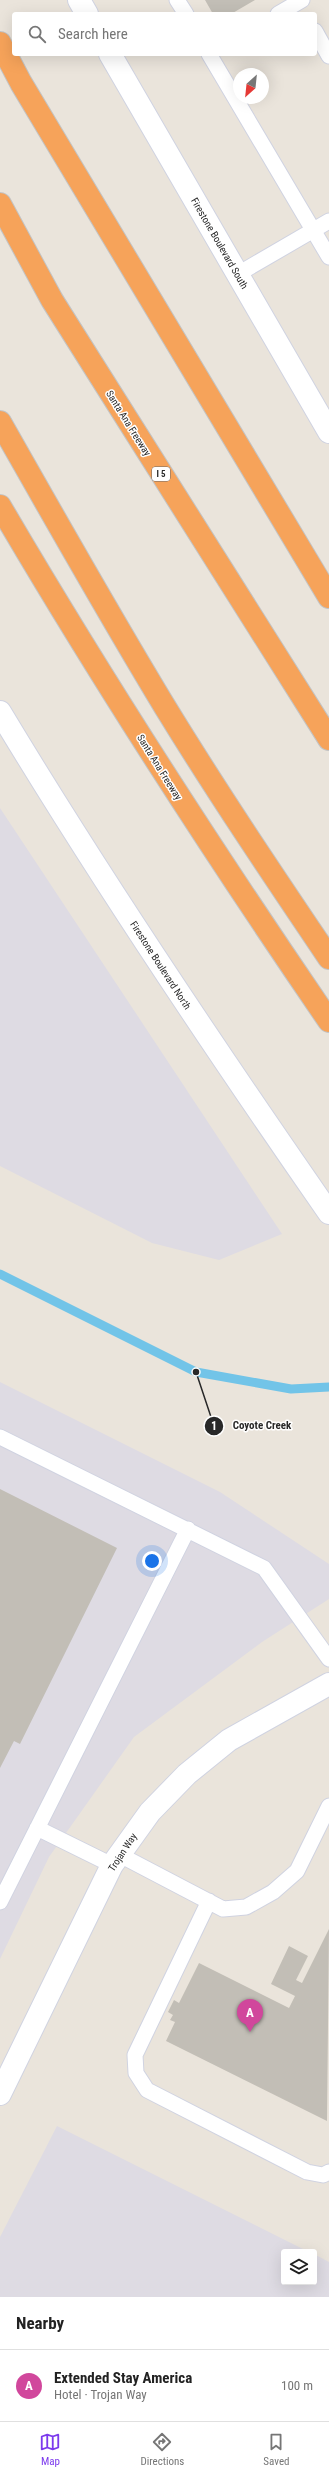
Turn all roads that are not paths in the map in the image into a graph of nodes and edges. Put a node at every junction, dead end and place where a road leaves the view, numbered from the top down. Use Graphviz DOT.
graph roads {
  1 [pos="79,0"];
  2 [pos="178,0"];
  3 [pos="302,5"];
  4 [pos="86,12"];
  5 [pos="185,12"];
  6 [pos="283,12"];
  7 [pos="317,35"];
  8 [pos="0,43"];
  9 [pos="111,56"];
  10 [pos="211,56"];
  11 [pos="329,56"];
  12 [pos="0,204"];
  13 [pos="329,222"];
  14 [pos="314,230"];
  15 [pos="329,257"];
  16 [pos="238,274"];
  17 [pos="0,422"];
  18 [pos="329,432"];
  19 [pos="0,506"];
  20 [pos="329,597"];
  21 [pos="0,712"];
  22 [pos="329,739"];
  23 [pos="329,958"];
  24 [pos="329,1021"];
  25 [pos="329,1213"];
  26 [pos="0,1437"];
  27 [pos="188,1529"];
  28 [pos="329,1659"];
  29 [pos="329,1684"];
  30 [pos="329,1806"];
  31 [pos="37,1828"];
  32 [pos="115,1859"];
  33 [pos="208,1901"];
  34 [pos="0,1902"];
  35 [pos="0,2094"];
  36 [pos="329,2172"];
  1 -- 4 [label="street"];
  2 -- 5 [label="lane"];
  3 -- 6 [label="lane"];
  7 -- 11 [label="lane"];
  8 -- 20 [label="highway"];
  9 -- 16 [label="street, Firestone Boulevard South"];
  10 -- 14 [label="lane"];
  12 -- 22 [label="highway, Santa Ana Freeway / I 5"];
  13 -- 14 [label="lane"];
  14 -- 15 [label="lane"];
  14 -- 16 [label="lane"];
  16 -- 18 [label="street, Firestone Boulevard South"];
  17 -- 23 [label="highway"];
  19 -- 24 [label="highway, Santa Ana Freeway"];
  21 -- 25 [label="street, Firestone Boulevard North"];
  26 -- 27 [label="lane"];
  27 -- 28 [label="lane"];
  27 -- 31 [label="lane"];
  29 -- 32 [label="street, Trojan Way"];
  30 -- 33 [label="lane"];
  31 -- 32 [label="lane"];
  31 -- 34 [label="lane"];
  32 -- 33 [label="lane"];
  32 -- 35 [label="street, Trojan Way"];
  33 -- 36 [label="lane"];
}
